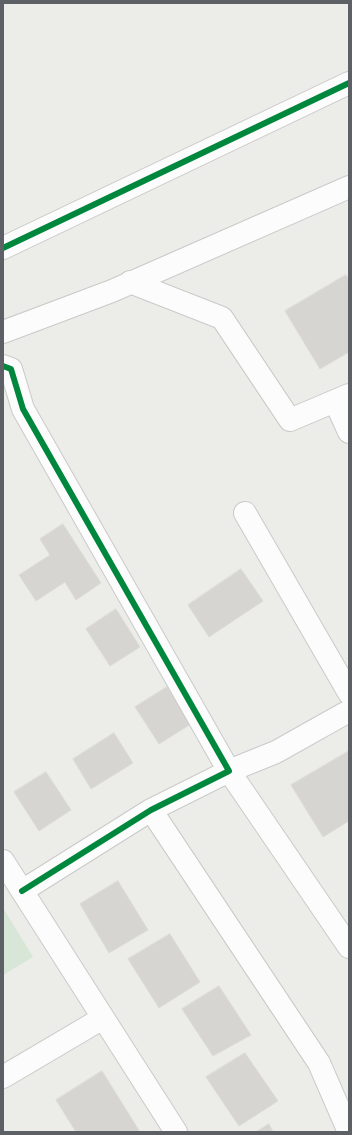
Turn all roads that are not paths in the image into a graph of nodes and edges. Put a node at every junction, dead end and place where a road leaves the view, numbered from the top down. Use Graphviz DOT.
graph roads {
  1 [pos="349,83"];
  2 [pos="349,187"];
  3 [pos="3,248"];
  4 [pos="130,282"];
  5 [pos="3,332"];
  6 [pos="3,366"];
  7 [pos="342,398"];
  8 [pos="349,432"];
  9 [pos="245,513"];
  10 [pos="349,693"];
  11 [pos="349,711"];
  12 [pos="229,771"];
  13 [pos="151,810"];
  14 [pos="3,861"];
  15 [pos="22,891"];
  16 [pos="349,947"];
  17 [pos="103,1018"];
  18 [pos="3,1077"];
  19 [pos="176,1132"];
  20 [pos="349,1132"];
  1 -- 3 [label="street"];
  2 -- 4 [label="street"];
  4 -- 5 [label="street"];
  4 -- 7 [label="street"];
  6 -- 12 [label="street"];
  7 -- 8 [label="street"];
  9 -- 10 [label="street"];
  11 -- 12 [label="street"];
  12 -- 13 [label="street"];
  12 -- 16 [label="street"];
  13 -- 15 [label="street"];
  13 -- 20 [label="street"];
  14 -- 15 [label="street"];
  15 -- 17 [label="street"];
  17 -- 18 [label="street"];
  17 -- 19 [label="street"];
}
